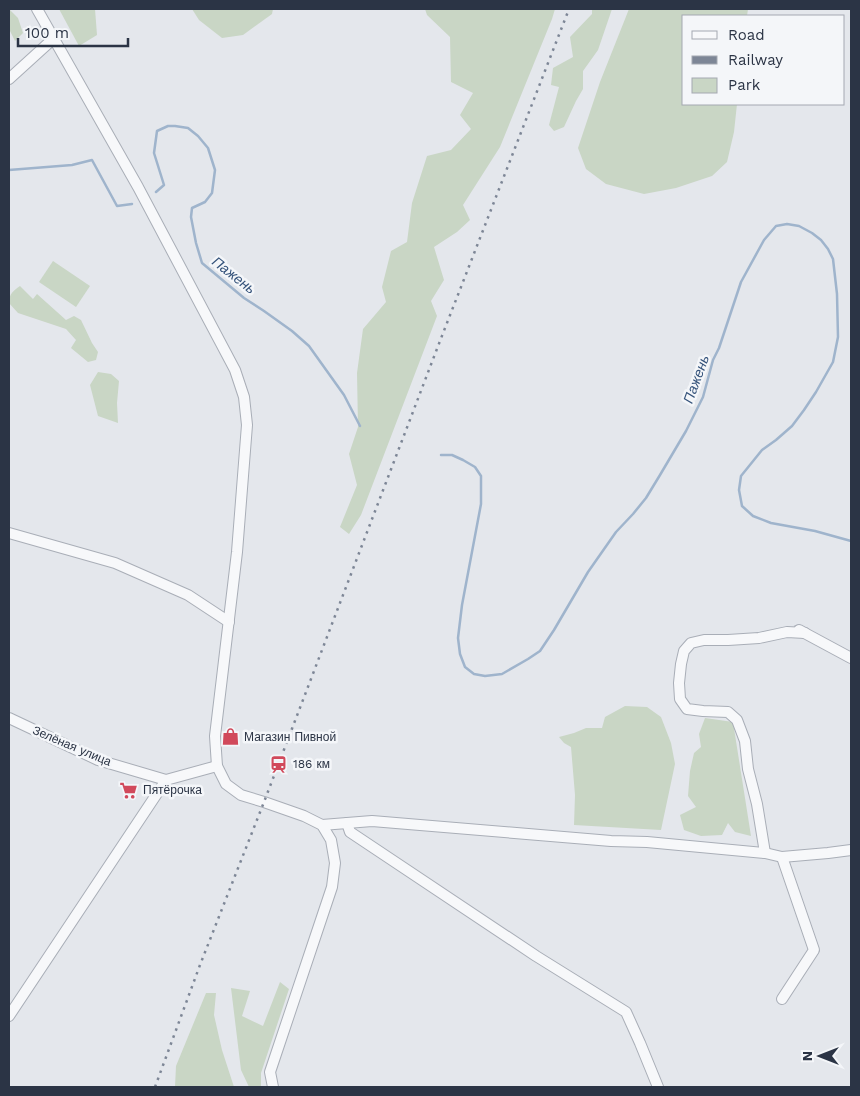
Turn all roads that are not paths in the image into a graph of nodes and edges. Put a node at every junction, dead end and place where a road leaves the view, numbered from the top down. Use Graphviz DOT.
graph roads {
  1 [pos="37,9"];
  2 [pos="53,39"];
  3 [pos="9,79"];
  4 [pos="9,533"];
  5 [pos="229,622"];
  6 [pos="791,626"];
  7 [pos="804,633"];
  8 [pos="851,658"];
  9 [pos="9,718"];
  10 [pos="217,766"];
  11 [pos="166,780"];
  12 [pos="347,824"];
  13 [pos="322,825"];
  14 [pos="851,850"];
  15 [pos="765,854"];
  16 [pos="782,857"];
  17 [pos="782,999"];
  18 [pos="9,1016"];
  19 [pos="274,1087"];
  20 [pos="658,1087"];
  1 -- 2 [label="street"];
  2 -- 3 [label="street"];
  2 -- 5 [label="street"];
  4 -- 5 [label="street"];
  5 -- 10 [label="street"];
  6 -- 7 [label="street"];
  7 -- 8 [label="street"];
  7 -- 15 [label="street"];
  9 -- 11 [label="street, Зелёная улица"];
  10 -- 11 [label="street"];
  10 -- 13 [label="street"];
  11 -- 18 [label="street"];
  12 -- 13 [label="street"];
  12 -- 15 [label="street"];
  12 -- 20 [label="street"];
  13 -- 19 [label="street"];
  14 -- 16 [label="street"];
  15 -- 16 [label="street"];
  16 -- 17 [label="street"];
}
